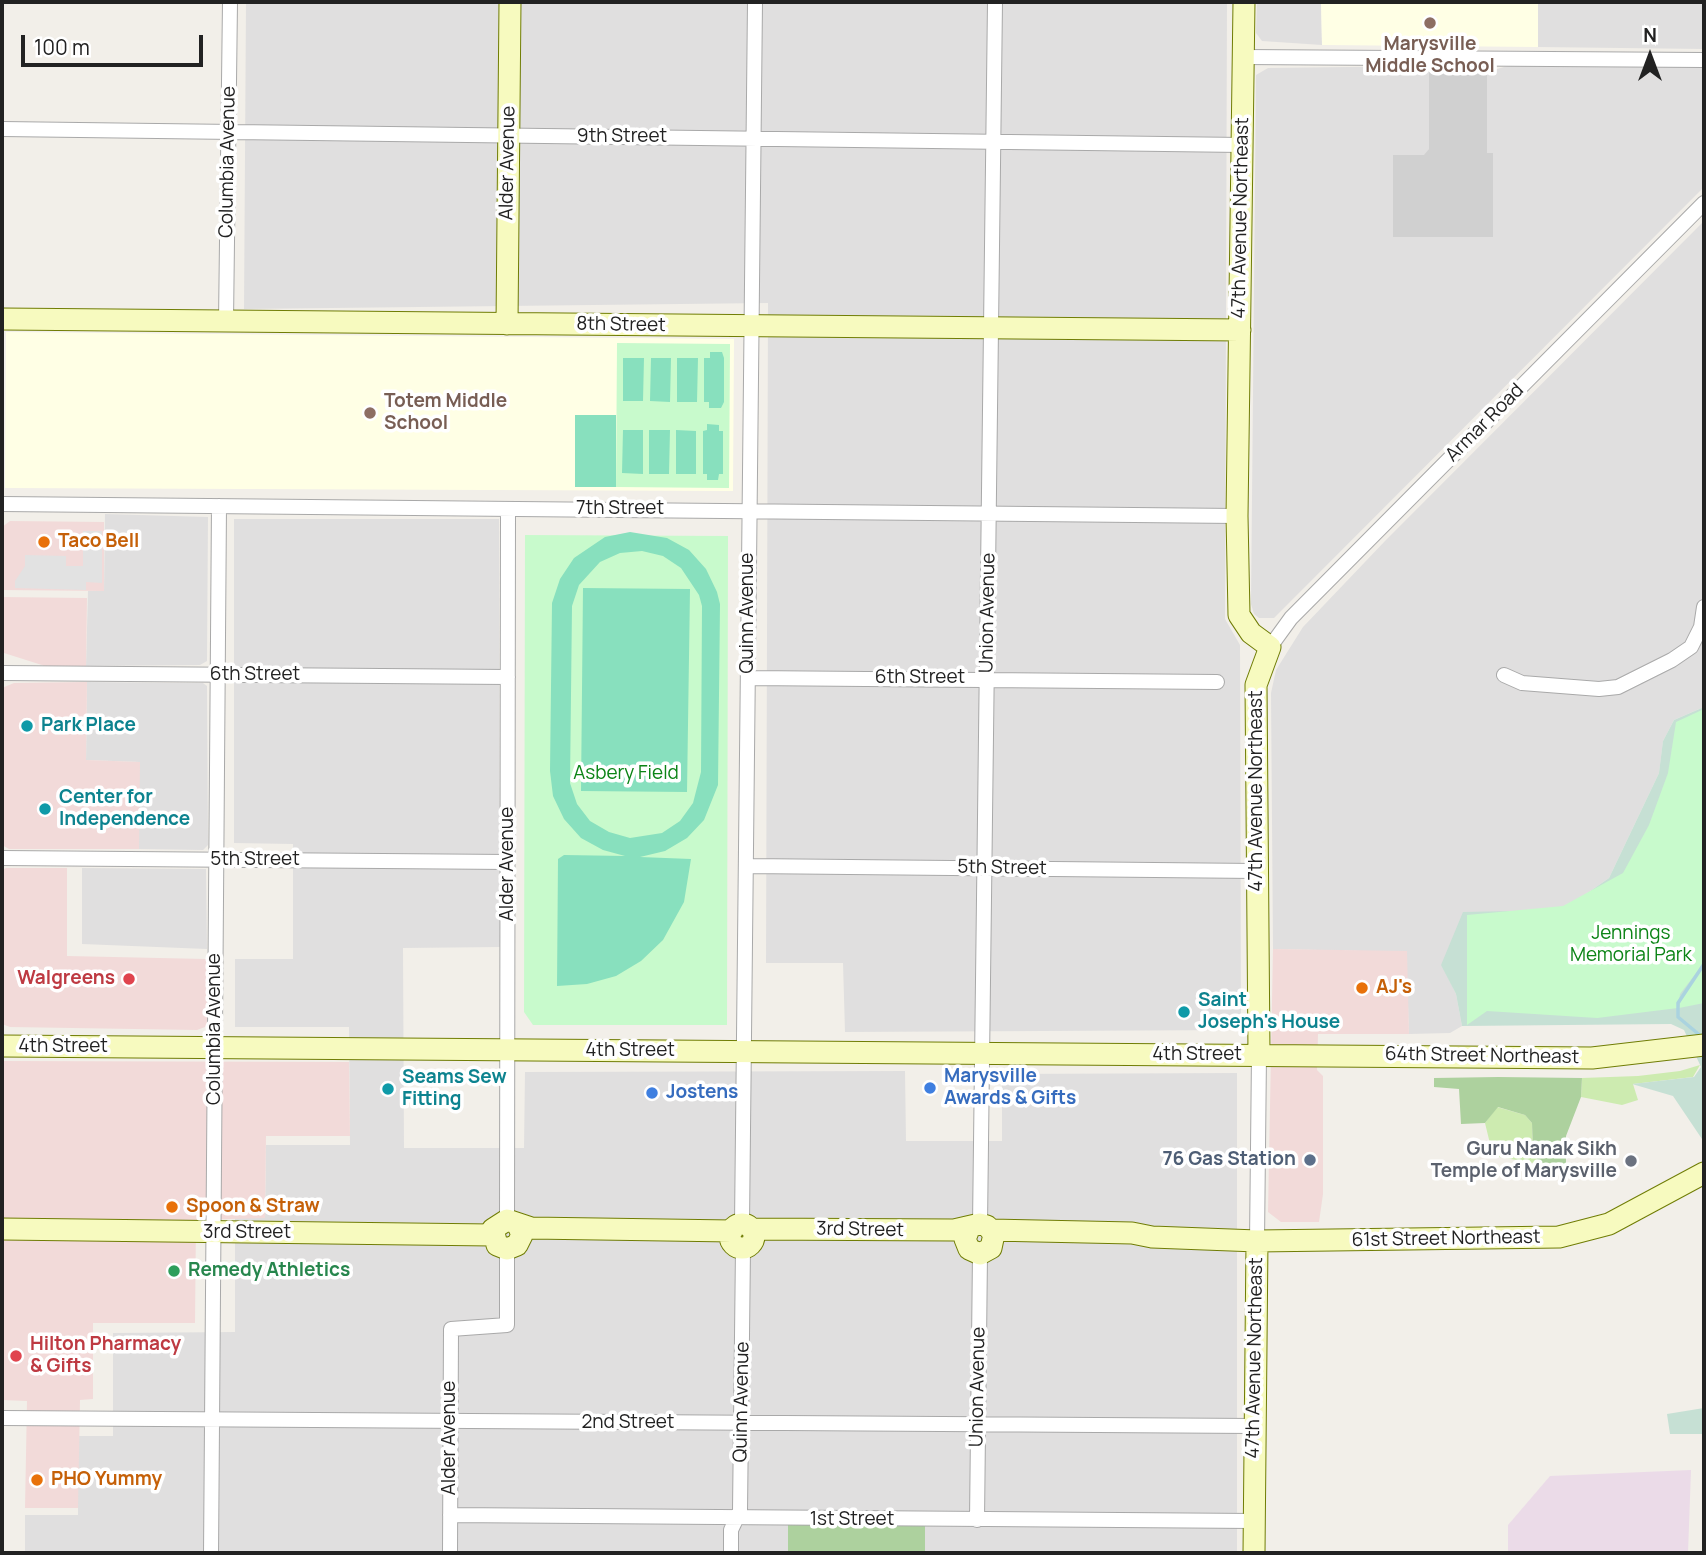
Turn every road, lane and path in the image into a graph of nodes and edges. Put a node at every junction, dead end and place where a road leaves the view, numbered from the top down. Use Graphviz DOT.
graph roads {
  1 [pos="230,2"];
  2 [pos="510,2"];
  3 [pos="755,2"];
  4 [pos="995,2"];
  5 [pos="1244,2"];
  6 [pos="1243,57"];
  7 [pos="1704,61"];
  8 [pos="2,130"];
  9 [pos="229,132"];
  10 [pos="508,136"];
  11 [pos="754,138"];
  12 [pos="993,142"];
  13 [pos="1242,145"];
  14 [pos="1704,203"];
  15 [pos="2,319"];
  16 [pos="226,321"];
  17 [pos="507,324"];
  18 [pos="751,326"];
  19 [pos="991,328"];
  20 [pos="1240,330"];
  21 [pos="2,503"];
  22 [pos="219,506"];
  23 [pos="508,509"];
  24 [pos="749,510"];
  25 [pos="989,513"];
  26 [pos="1237,516"];
  27 [pos="1704,607"];
  28 [pos="1270,648"];
  29 [pos="2,673"];
  30 [pos="218,675"];
  31 [pos="1504,675"];
  32 [pos="508,677"];
  33 [pos="749,678"];
  34 [pos="987,678"];
  35 [pos="1217,682"];
  36 [pos="2,858"];
  37 [pos="216,860"];
  38 [pos="508,862"];
  39 [pos="748,866"];
  40 [pos="985,868"];
  41 [pos="1256,871"];
  42 [pos="2,1046"];
  43 [pos="1694,1047"];
  44 [pos="215,1048"];
  45 [pos="508,1050"];
  46 [pos="746,1052"];
  47 [pos="982,1054"];
  48 [pos="1259,1055"];
  49 [pos="1704,1172"];
  50 [pos="2,1229"];
  51 [pos="213,1232"];
  52 [pos="509,1235"];
  53 [pos="742,1236"];
  54 [pos="980,1238"];
  55 [pos="1257,1241"];
  56 [pos="2,1418"];
  57 [pos="212,1420"];
  58 [pos="450,1422"];
  59 [pos="741,1424"];
  60 [pos="978,1425"];
  61 [pos="1254,1426"];
  62 [pos="450,1515"];
  63 [pos="736,1520"];
  64 [pos="977,1520"];
  65 [pos="1254,1521"];
  66 [pos="211,1553"];
  67 [pos="450,1553"];
  68 [pos="731,1553"];
  69 [pos="1254,1553"];
  1 -- 9 [label="street, Columbia Avenue"];
  2 -- 10 [label="street, Alder Avenue"];
  3 -- 11 [label="street, Quinn Avenue"];
  4 -- 12 [label="street, Union Avenue"];
  5 -- 6 [label="street, 47th Avenue Northeast"];
  6 -- 7 [label="street"];
  6 -- 13 [label="street, 47th Avenue Northeast"];
  8 -- 9 [label="street, 9th Street"];
  9 -- 10 [label="street, 9th Street"];
  9 -- 16 [label="street, Columbia Avenue"];
  10 -- 11 [label="street, 9th Street"];
  10 -- 17 [label="street, Alder Avenue"];
  11 -- 12 [label="street, 9th Street"];
  11 -- 18 [label="street, Quinn Avenue"];
  12 -- 13 [label="street, 9th Street"];
  12 -- 19 [label="street, Union Avenue"];
  13 -- 20 [label="street, 47th Avenue Northeast"];
  14 -- 28 [label="street, Armar Road"];
  15 -- 16 [label="street, 8th Street"];
  16 -- 17 [label="street, 8th Street"];
  17 -- 18 [label="street, 8th Street"];
  18 -- 19 [label="street, 8th Street"];
  18 -- 24 [label="street, Quinn Avenue"];
  19 -- 20 [label="street, 8th Street"];
  19 -- 25 [label="street, Union Avenue"];
  20 -- 26 [label="street, 47th Avenue Northeast"];
  21 -- 22 [label="street, 7th Street"];
  22 -- 23 [label="street, 7th Street"];
  22 -- 30 [label="street, Columbia Avenue"];
  23 -- 24 [label="street, 7th Street"];
  23 -- 32 [label="street, Alder Avenue"];
  24 -- 25 [label="street, 7th Street"];
  24 -- 33 [label="street, Quinn Avenue"];
  25 -- 26 [label="street, 7th Street"];
  25 -- 34 [label="street, Union Avenue"];
  26 -- 28 [label="street, 47th Avenue Northeast"];
  27 -- 31 [label="street"];
  28 -- 41 [label="street, 47th Avenue Northeast"];
  29 -- 30 [label="street, 6th Street"];
  30 -- 32 [label="street, 6th Street"];
  30 -- 37 [label="street, Columbia Avenue"];
  32 -- 38 [label="street, Alder Avenue"];
  33 -- 34 [label="street, 6th Street"];
  33 -- 39 [label="street, Quinn Avenue"];
  34 -- 35 [label="street, 6th Street"];
  34 -- 40 [label="street, Union Avenue"];
  36 -- 37 [label="street, 5th Street"];
  37 -- 38 [label="street, 5th Street"];
  37 -- 44 [label="street, Columbia Avenue"];
  38 -- 45 [label="street, Alder Avenue"];
  39 -- 40 [label="street, 5th Street"];
  39 -- 46 [label="street, Quinn Avenue"];
  40 -- 41 [label="street, 5th Street"];
  40 -- 47 [label="street, Union Avenue"];
  41 -- 48 [label="street, 47th Avenue Northeast"];
  42 -- 44 [label="street, 4th Street"];
  43 -- 48 [label="street, 64th Street Northeast"];
  44 -- 45 [label="street, 4th Street"];
  44 -- 51 [label="street, Columbia Avenue"];
  45 -- 46 [label="street, 4th Street"];
  45 -- 52 [label="street, Alder Avenue"];
  46 -- 47 [label="street, 4th Street"];
  46 -- 53 [label="street, Quinn Avenue"];
  47 -- 48 [label="street, 4th Street"];
  47 -- 54 [label="street, Union Avenue"];
  48 -- 55 [label="street, 47th Avenue Northeast"];
  49 -- 55 [label="street, 61st Street Northeast"];
  50 -- 51 [label="street, 3rd Street"];
  51 -- 52 [label="street, 3rd Street"];
  51 -- 57 [label="street, Columbia Avenue"];
  52 -- 53 [label="street, 3rd Street"];
  52 -- 58 [label="street, Alder Avenue"];
  53 -- 54 [label="street, 3rd Street"];
  53 -- 59 [label="street, Quinn Avenue"];
  54 -- 55 [label="street, 3rd Street"];
  54 -- 60 [label="street, Union Avenue"];
  55 -- 61 [label="street, 47th Avenue Northeast"];
  56 -- 57 [label="street, 2nd Street"];
  57 -- 58 [label="street, 2nd Street"];
  57 -- 66 [label="street, Columbia Avenue"];
  58 -- 59 [label="street, 2nd Street"];
  58 -- 62 [label="street, Alder Avenue"];
  59 -- 60 [label="street, 2nd Street"];
  59 -- 63 [label="street, Quinn Avenue"];
  60 -- 61 [label="street, 2nd Street"];
  60 -- 64 [label="street, Union Avenue"];
  61 -- 65 [label="street, 47th Avenue Northeast"];
  62 -- 63 [label="street, 1st Street"];
  62 -- 67 [label="street, Alder Avenue"];
  63 -- 64 [label="street, 1st Street"];
  63 -- 68 [label="street, Quinn Avenue"];
  64 -- 65 [label="street, 1st Street"];
  65 -- 69 [label="street, 47th Avenue Northeast"];
}
